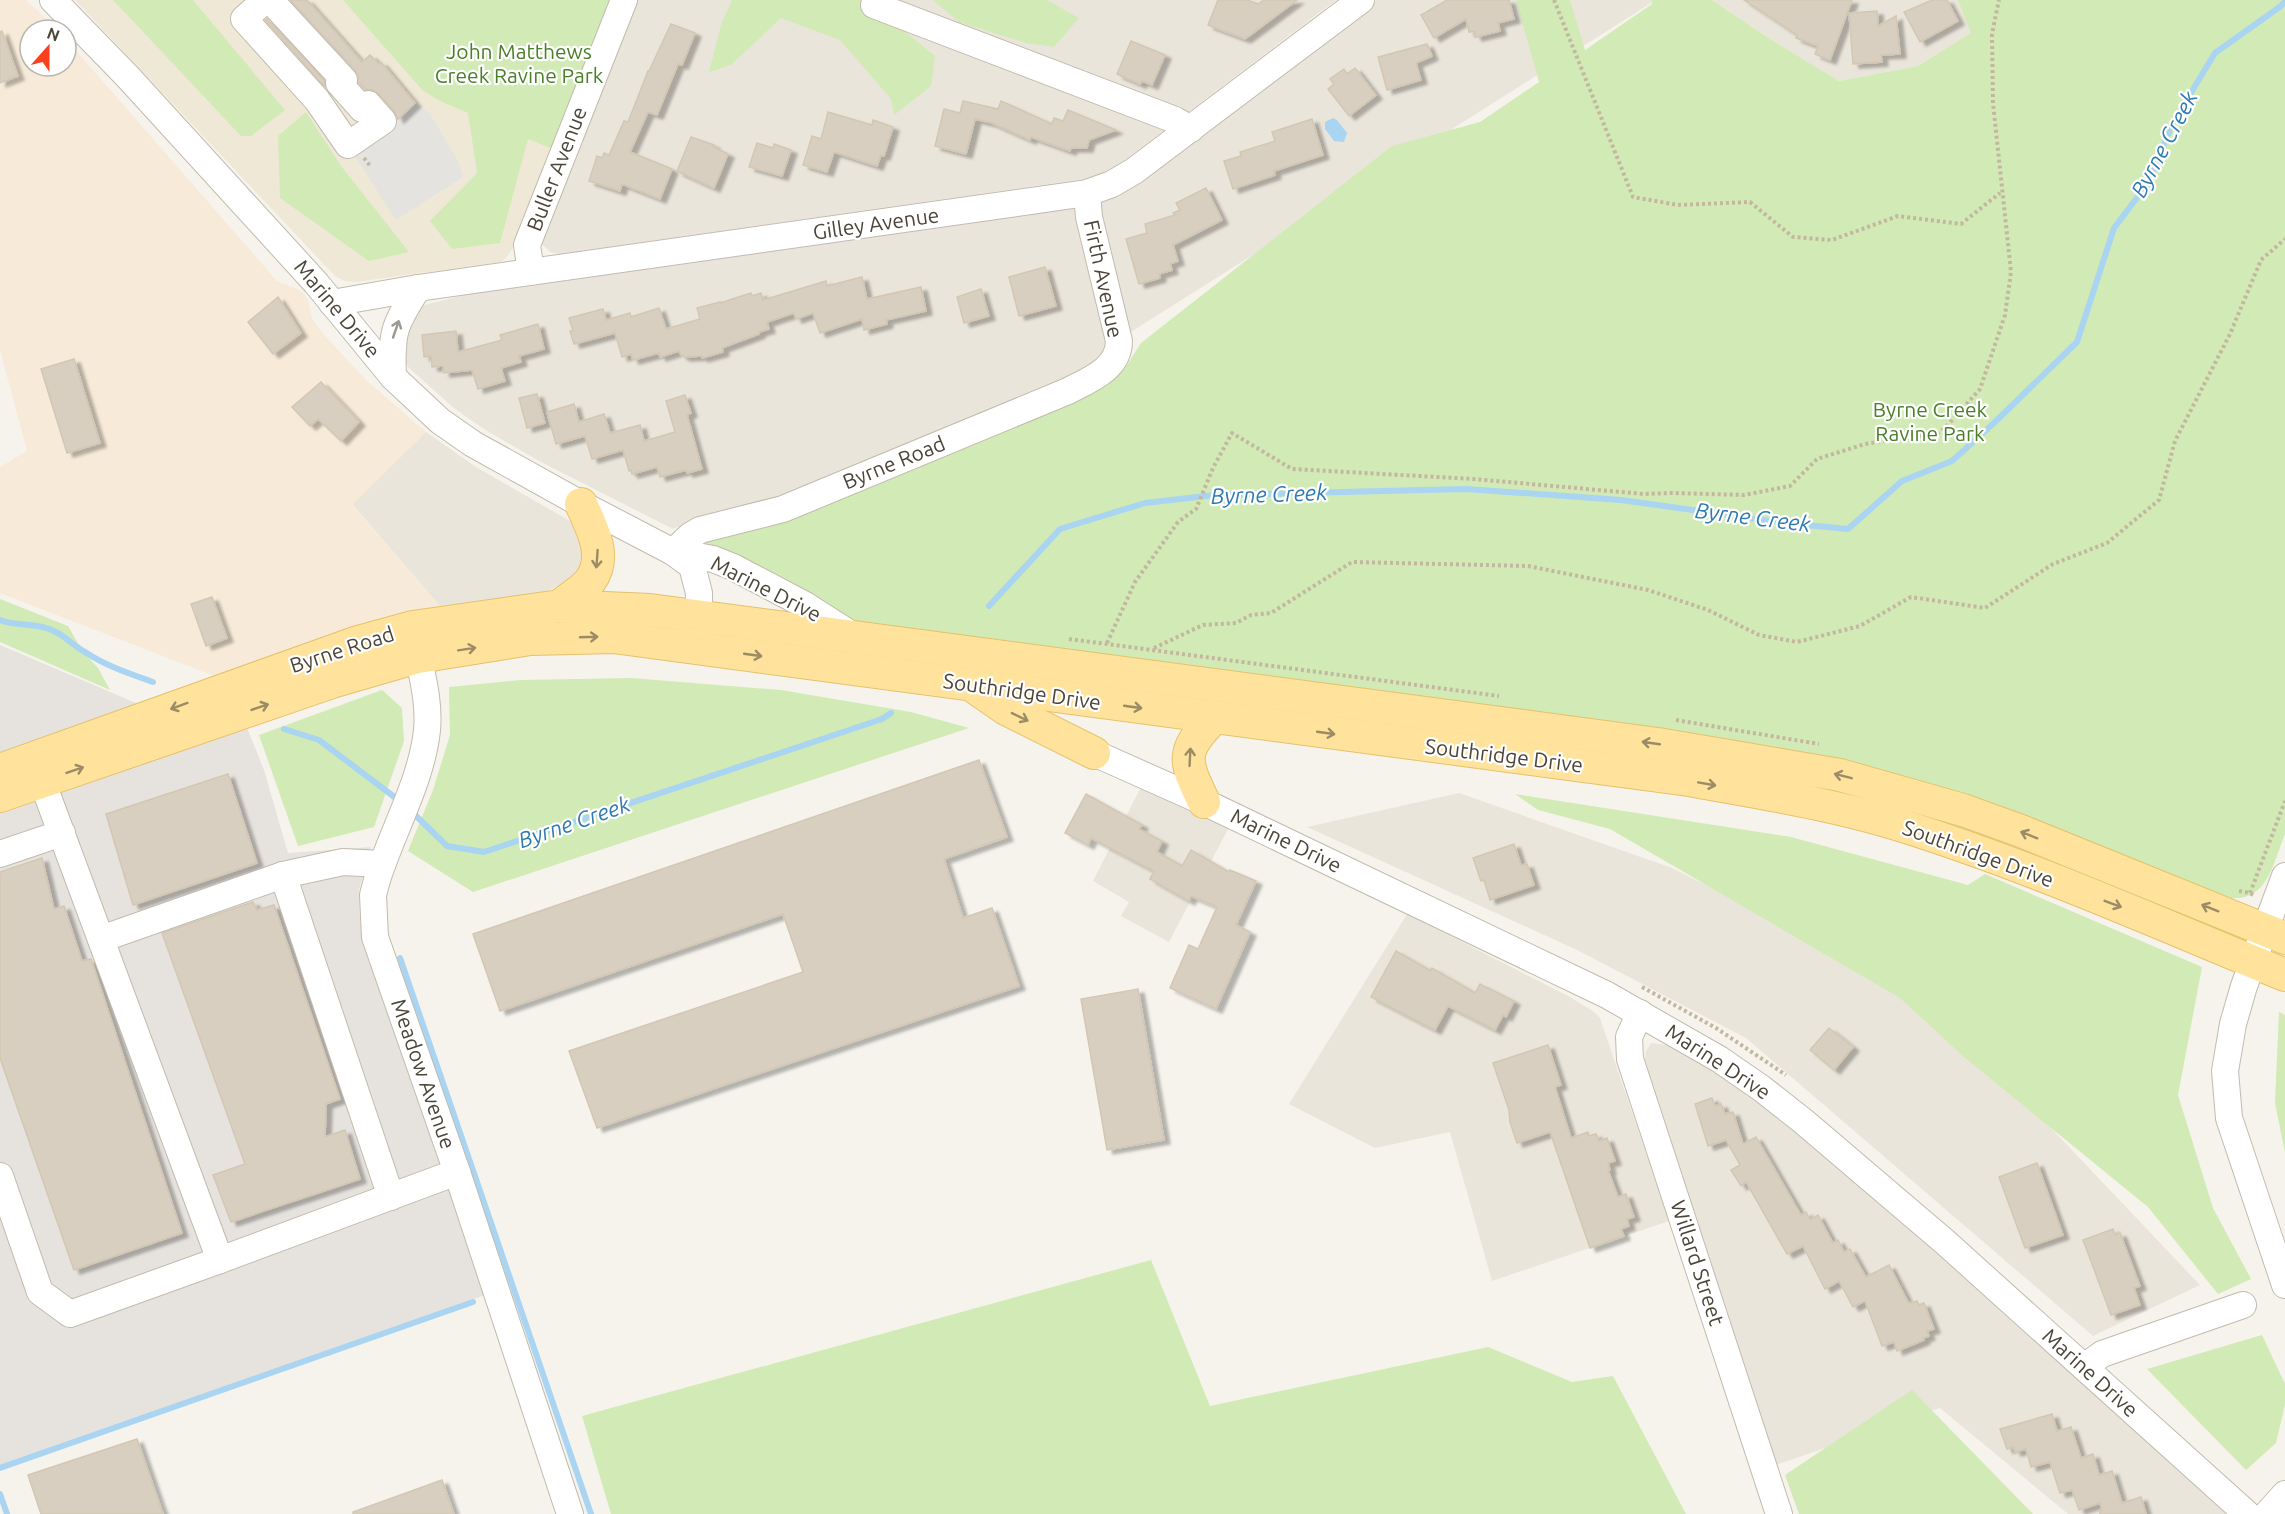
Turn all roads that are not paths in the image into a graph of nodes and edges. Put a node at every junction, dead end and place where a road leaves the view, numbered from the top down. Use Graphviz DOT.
graph roads {
  1 [pos="53,0"];
  2 [pos="265,0"];
  3 [pos="270,0"];
  4 [pos="624,0"];
  5 [pos="1361,0"];
  6 [pos="874,5"];
  7 [pos="1191,129"];
  8 [pos="1087,193"];
  9 [pos="531,272"];
  10 [pos="418,288"];
  11 [pos="332,303"];
  12 [pos="1110,364"];
  13 [pos="393,376"];
  14 [pos="581,504"];
  15 [pos="673,552"];
  16 [pos="560,606"];
  17 [pos="697,631"];
  18 [pos="854,637"];
  19 [pos="416,642"];
  20 [pos="971,685"];
  21 [pos="1214,718"];
  22 [pos="1094,753"];
  23 [pos="0,770"];
  24 [pos="42,781"];
  25 [pos="0,796"];
  26 [pos="1204,802"];
  27 [pos="62,832"];
  28 [pos="0,854"];
  29 [pos="382,864"];
  30 [pos="283,875"];
  31 [pos="2285,876"];
  32 [pos="2274,934"];
  33 [pos="101,939"];
  34 [pos="2253,961"];
  35 [pos="2285,975"];
  36 [pos="1640,1013"];
  37 [pos="458,1172"];
  38 [pos="0,1176"];
  39 [pos="391,1197"];
  40 [pos="220,1260"];
  41 [pos="2283,1273"];
  42 [pos="2243,1305"];
  43 [pos="2084,1367"];
  44 [pos="2285,1494"];
  45 [pos="570,1514"];
  46 [pos="1779,1514"];
  47 [pos="2247,1514"];
  48 [pos="2267,1514"];
  1 -- 11 [label="street, Marine Drive"];
  2 -- 3 [label="street"];
  4 -- 9 [label="street, Buller Avenue"];
  5 -- 7 [label="street, Gilley Avenue"];
  6 -- 7 [label="street"];
  7 -- 8 [label="street, Gilley Avenue"];
  8 -- 9 [label="street, Gilley Avenue"];
  8 -- 12 [label="street, Firth Avenue"];
  9 -- 10 [label="street, Gilley Avenue"];
  10 -- 11 [label="street, Gilley Avenue"];
  13 -- 10 [label="street, one-way"];
  11 -- 13 [label="street, Marine Drive"];
  12 -- 15 [label="street, Byrne Road"];
  13 -- 14 [label="street, Marine Drive"];
  14 -- 15 [label="street, Marine Drive"];
  14 -- 16 [label="main road, one-way"];
  15 -- 17 [label="street, Marine Drive"];
  15 -- 18 [label="street, Marine Drive"];
  16 -- 17 [label="main road, Byrne Road"];
  16 -- 19 [label="main road, Byrne Road"];
  17 -- 18 [label="main road, Southridge Drive"];
  19 -- 17 [label="main road, Byrne Road, one-way"];
  17 -- 20 [label="main road, Southridge Drive, one-way"];
  32 -- 18 [label="main road, Southridge Drive, one-way"];
  19 -- 23 [label="main road, Byrne Road, one-way"];
  24 -- 19 [label="main road, Byrne Road, one-way"];
  19 -- 29 [label="street, Meadow Avenue"];
  20 -- 21 [label="main road, Southridge Drive, one-way"];
  20 -- 22 [label="main road, one-way"];
  26 -- 21 [label="main road, one-way"];
  21 -- 34 [label="main road, Southridge Drive, one-way"];
  22 -- 26 [label="street, Marine Drive"];
  24 -- 25 [label="main road, Byrne Road"];
  24 -- 27 [label="street"];
  26 -- 36 [label="street, Marine Drive"];
  27 -- 28 [label="street"];
  27 -- 33 [label="street"];
  29 -- 30 [label="street"];
  29 -- 37 [label="street, Meadow Avenue"];
  30 -- 33 [label="street"];
  30 -- 39 [label="street"];
  31 -- 32 [label="street"];
  32 -- 34 [label="street"];
  33 -- 40 [label="street"];
  34 -- 35 [label="main road, Southridge Drive"];
  34 -- 41 [label="street"];
  36 -- 43 [label="street, Marine Drive"];
  36 -- 46 [label="street, Willard Street"];
  37 -- 39 [label="street"];
  37 -- 45 [label="street, Meadow Avenue"];
  38 -- 40 [label="street"];
  39 -- 40 [label="street"];
  42 -- 43 [label="street"];
  43 -- 47 [label="street, Marine Drive"];
  44 -- 48 [label="street"];
}
